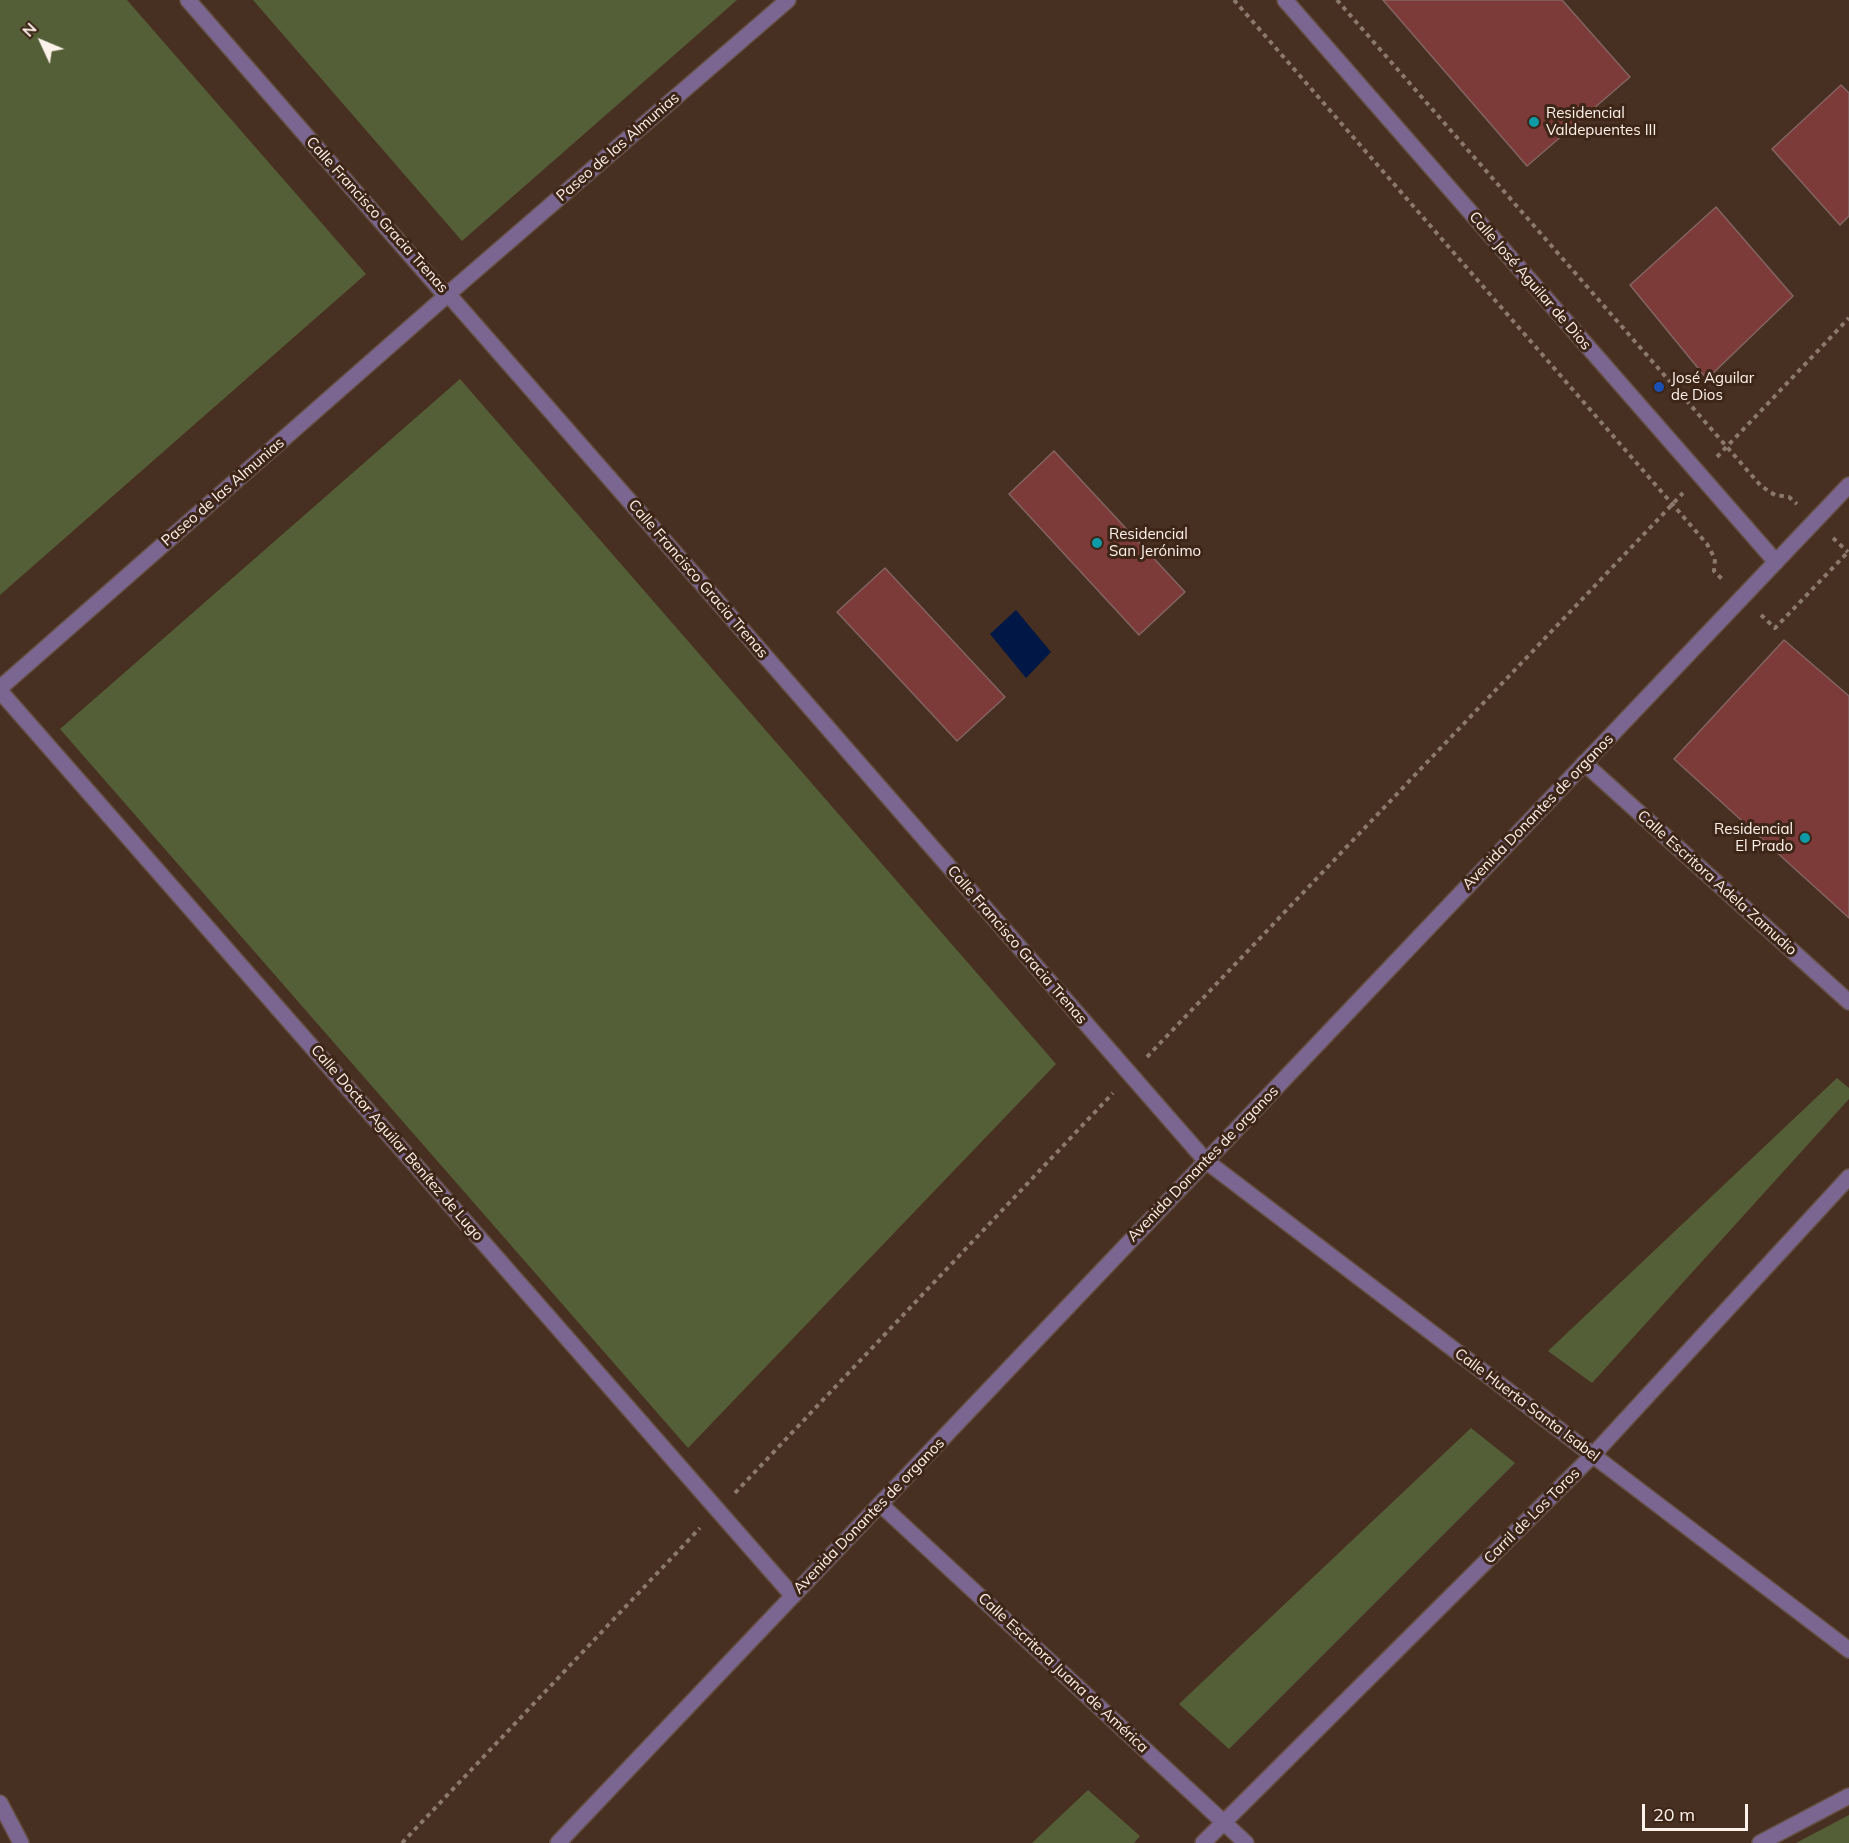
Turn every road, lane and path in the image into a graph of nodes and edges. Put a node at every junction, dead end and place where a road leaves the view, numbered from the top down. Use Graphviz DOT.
graph roads {
  1 [pos="188,0"];
  2 [pos="788,0"];
  3 [pos="1234,0"];
  4 [pos="1285,0"];
  5 [pos="1337,0"];
  6 [pos="447,295"];
  7 [pos="1849,485"];
  8 [pos="1815,521"];
  9 [pos="1848,552"];
  10 [pos="1776,562"];
  11 [pos="1742,598"];
  12 [pos="0,690"];
  13 [pos="1584,764"];
  14 [pos="1849,1002"];
  15 [pos="1206,1161"];
  16 [pos="1849,1177"];
  17 [pos="1593,1455"];
  18 [pos="880,1504"];
  19 [pos="793,1596"];
  20 [pos="1849,1650"];
  21 [pos="1849,1796"];
  22 [pos="0,1803"];
  23 [pos="1224,1822"];
  24 [pos="21,1843"];
  25 [pos="558,1843"];
  26 [pos="1203,1843"];
  27 [pos="1246,1843"];
  28 [pos="1760,1843"];
  1 -- 6 [label="street, Calle Francisco Gracia Trenas"];
  2 -- 6 [label="street, Paseo de las Almunias"];
  3 -- 11 [label="path"];
  4 -- 10 [label="street, Calle José Aguilar de Dios"];
  5 -- 8 [label="path"];
  6 -- 12 [label="street, Paseo de las Almunias"];
  6 -- 15 [label="street, Calle Francisco Gracia Trenas"];
  7 -- 8 [label="street, Avenida Donantes de organos"];
  8 -- 9 [label="path"];
  8 -- 10 [label="street, Avenida Donantes de organos"];
  9 -- 11 [label="path"];
  10 -- 11 [label="street, Avenida Donantes de organos"];
  11 -- 13 [label="street, Avenida Donantes de organos"];
  12 -- 19 [label="street, Calle Doctor Aguilar Benítez de Lugo"];
  13 -- 14 [label="street, Calle Escritora Adela Zamudio"];
  13 -- 15 [label="street, Avenida Donantes de organos"];
  15 -- 17 [label="street, Calle Huerta Santa Isabel"];
  15 -- 18 [label="street, Avenida Donantes de organos"];
  16 -- 17 [label="street, Carril de Los Toros"];
  17 -- 20 [label="street, Calle Huerta Santa Isabel"];
  17 -- 23 [label="street, Carril de Los Toros"];
  18 -- 19 [label="street, Avenida Donantes de organos"];
  18 -- 23 [label="street, Calle Escritora Juana de América"];
  19 -- 25 [label="street, Avenida Donantes de organos"];
  21 -- 28 [label="street"];
  22 -- 24 [label="street"];
  23 -- 26 [label="street, Carril de Los Toros"];
  23 -- 27 [label="street, Calle Escritora Juana de América"];
}
